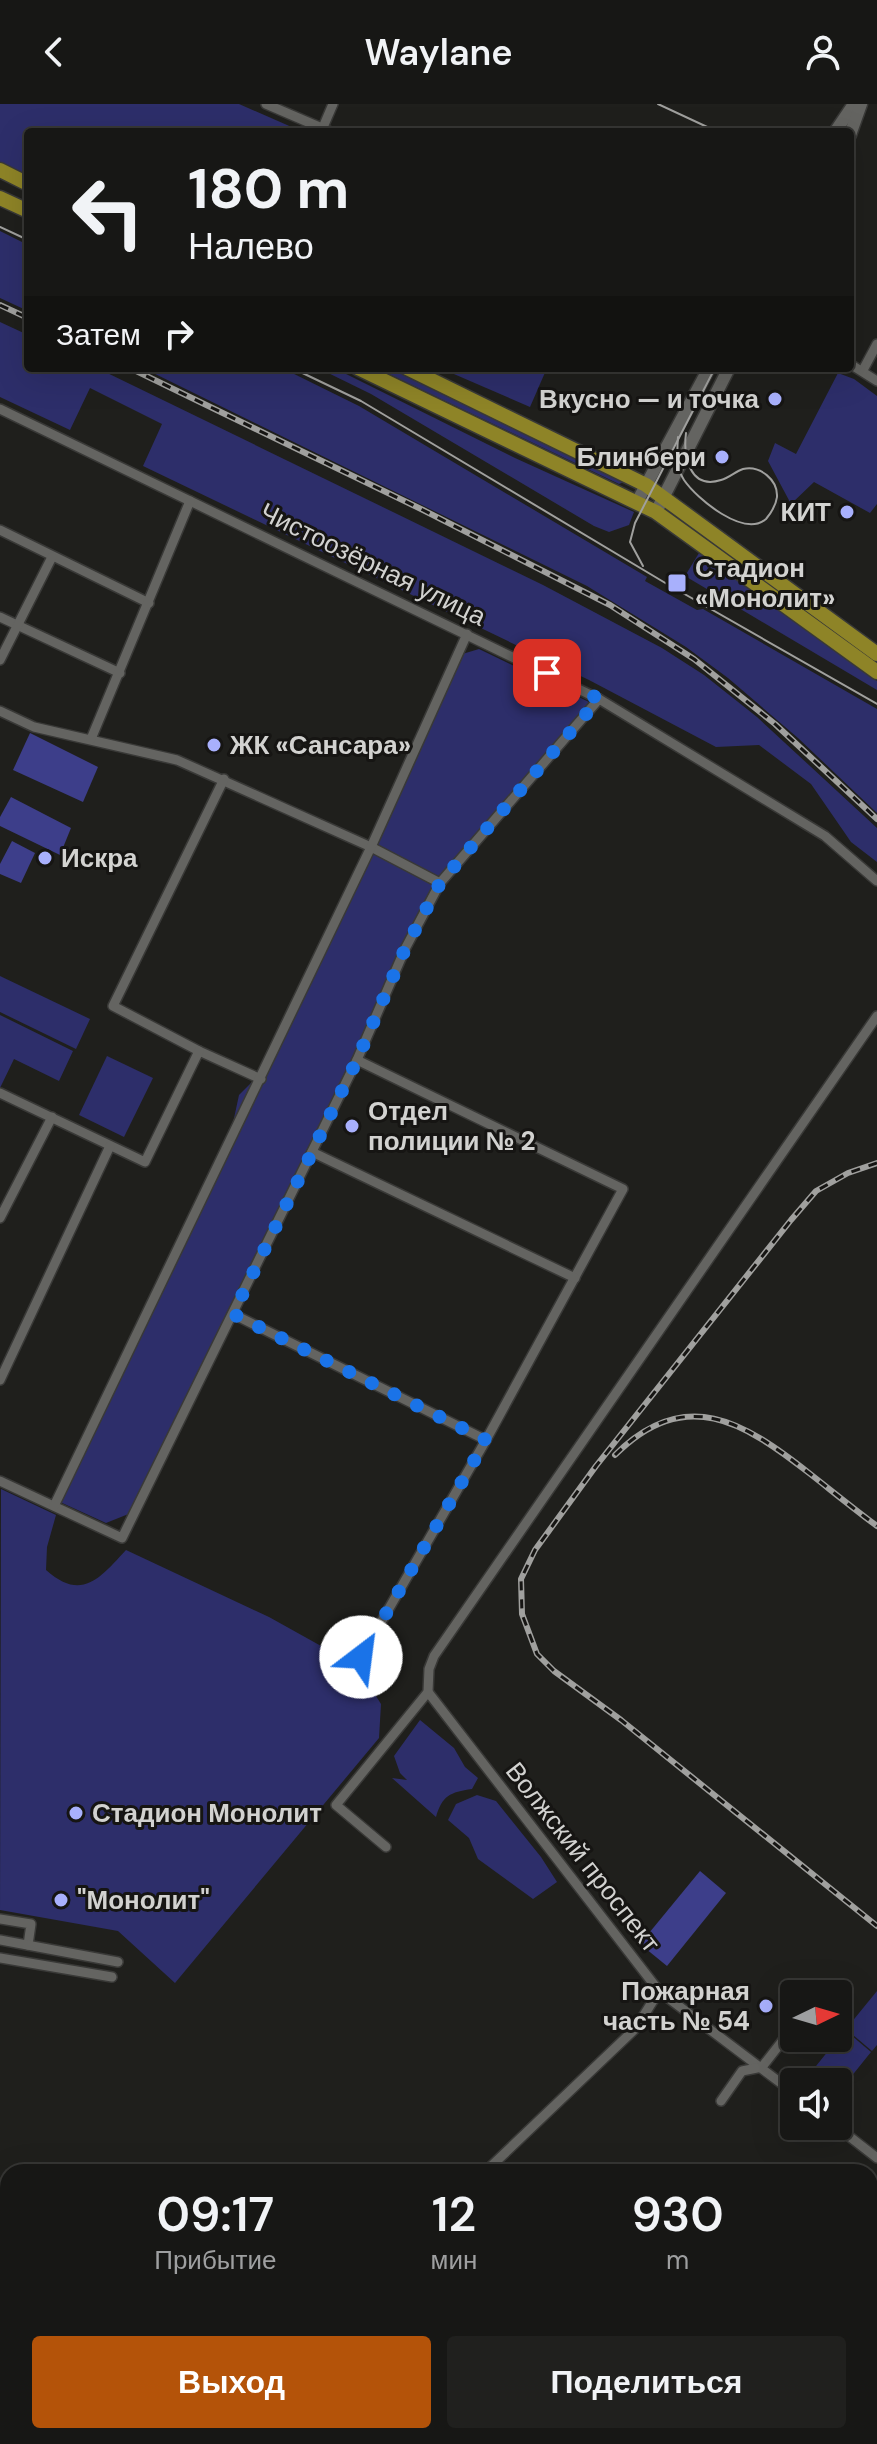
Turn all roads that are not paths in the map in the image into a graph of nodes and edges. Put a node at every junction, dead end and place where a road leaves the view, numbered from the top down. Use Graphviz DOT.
graph roads {
  1 [pos="266,104"];
  2 [pos="333,104"];
  3 [pos="854,104"];
  4 [pos="861,104"];
  5 [pos="318,128"];
  6 [pos="326,128"];
  7 [pos="838,128"];
  8 [pos="852,128"];
  9 [pos="0,170"];
  10 [pos="24,182"];
  11 [pos="0,198"];
  12 [pos="24,209"];
  13 [pos="877,344"];
  14 [pos="854,366"];
  15 [pos="863,370"];
  16 [pos="366,372"];
  17 [pos="415,372"];
  18 [pos="707,372"];
  19 [pos="727,372"];
  20 [pos="877,381"];
  21 [pos="0,409"];
  22 [pos="646,485"];
  23 [pos="663,497"];
  24 [pos="190,501"];
  25 [pos="637,502"];
  26 [pos="656,512"];
  27 [pos="0,530"];
  28 [pos="52,557"];
  29 [pos="149,603"];
  30 [pos="0,617"];
  31 [pos="17,625"];
  32 [pos="467,634"];
  33 [pos="877,654"];
  34 [pos="0,660"];
  35 [pos="877,672"];
  36 [pos="120,673"];
  37 [pos="599,699"];
  38 [pos="0,711"];
  39 [pos="91,739"];
  40 [pos="224,779"];
  41 [pos="371,847"];
  42 [pos="877,881"];
  43 [pos="440,883"];
  44 [pos="877,1016"];
  45 [pos="199,1051"];
  46 [pos="357,1060"];
  47 [pos="261,1079"];
  48 [pos="0,1093"];
  49 [pos="52,1117"];
  50 [pos="110,1146"];
  51 [pos="312,1152"];
  52 [pos="0,1218"];
  53 [pos="575,1278"];
  54 [pos="233,1314"];
  55 [pos="0,1380"];
  56 [pos="486,1440"];
  57 [pos="0,1481"];
  58 [pos="54,1506"];
  59 [pos="361,1657"];
  60 [pos="428,1692"];
  61 [pos="386,1847"];
  62 [pos="0,1919"];
  63 [pos="14,1922"];
  64 [pos="5,1941"];
  65 [pos="28,1945"];
  66 [pos="0,1958"];
  67 [pos="118,1962"];
  68 [pos="112,1977"];
  69 [pos="659,1991"];
  70 [pos="780,2044"];
  71 [pos="762,2067"];
  72 [pos="780,2082"];
  73 [pos="721,2101"];
  74 [pos="852,2138"];
  75 [pos="877,2158"];
  76 [pos="493,2164"];
  1 -- 5 [label="street"];
  2 -- 6 [label="street"];
  3 -- 7 [label="street"];
  4 -- 8 [label="street"];
  9 -- 10 [label="main road"];
  11 -- 12 [label="main road"];
  13 -- 15 [label="street"];
  14 -- 15 [label="street"];
  15 -- 20 [label="street"];
  16 -- 25 [label="main road"];
  17 -- 22 [label="main road"];
  18 -- 22 [label="street"];
  19 -- 23 [label="street"];
  21 -- 24 [label="street, Чистоозёрная улица"];
  22 -- 23 [label="main road"];
  22 -- 25 [label="street"];
  23 -- 26 [label="street"];
  23 -- 33 [label="main road"];
  24 -- 29 [label="street"];
  24 -- 32 [label="street, Чистоозёрная улица"];
  25 -- 26 [label="main road"];
  26 -- 35 [label="main road"];
  27 -- 28 [label="street"];
  28 -- 29 [label="street"];
  28 -- 31 [label="street"];
  29 -- 36 [label="street"];
  30 -- 31 [label="street"];
  31 -- 34 [label="street"];
  31 -- 36 [label="street"];
  32 -- 37 [label="street, Чистоозёрная улица"];
  32 -- 41 [label="street"];
  36 -- 39 [label="street"];
  37 -- 42 [label="street, Чистоозёрная улица"];
  37 -- 43 [label="street"];
  38 -- 39 [label="street"];
  39 -- 40 [label="street"];
  40 -- 41 [label="street"];
  40 -- 45 [label="street"];
  41 -- 43 [label="street"];
  41 -- 47 [label="street"];
  43 -- 46 [label="street"];
  44 -- 60 [label="street"];
  45 -- 47 [label="street"];
  45 -- 50 [label="street"];
  46 -- 51 [label="street"];
  46 -- 53 [label="street"];
  47 -- 58 [label="street"];
  48 -- 49 [label="street"];
  49 -- 50 [label="street"];
  49 -- 52 [label="street"];
  50 -- 55 [label="street"];
  51 -- 53 [label="street"];
  51 -- 54 [label="street"];
  53 -- 56 [label="street"];
  54 -- 56 [label="street"];
  54 -- 58 [label="street"];
  56 -- 59 [label="street"];
  57 -- 58 [label="street"];
  60 -- 61 [label="street"];
  60 -- 69 [label="street, Волжский проспект"];
  62 -- 63 [label="street"];
  63 -- 64 [label="street"];
  63 -- 65 [label="street"];
  64 -- 65 [label="street"];
  65 -- 67 [label="street"];
  66 -- 68 [label="street"];
  69 -- 71 [label="street, Волжский проспект"];
  69 -- 76 [label="street"];
  70 -- 71 [label="street"];
  71 -- 72 [label="street, Волжский проспект"];
  71 -- 73 [label="street"];
  74 -- 75 [label="street"];
}
